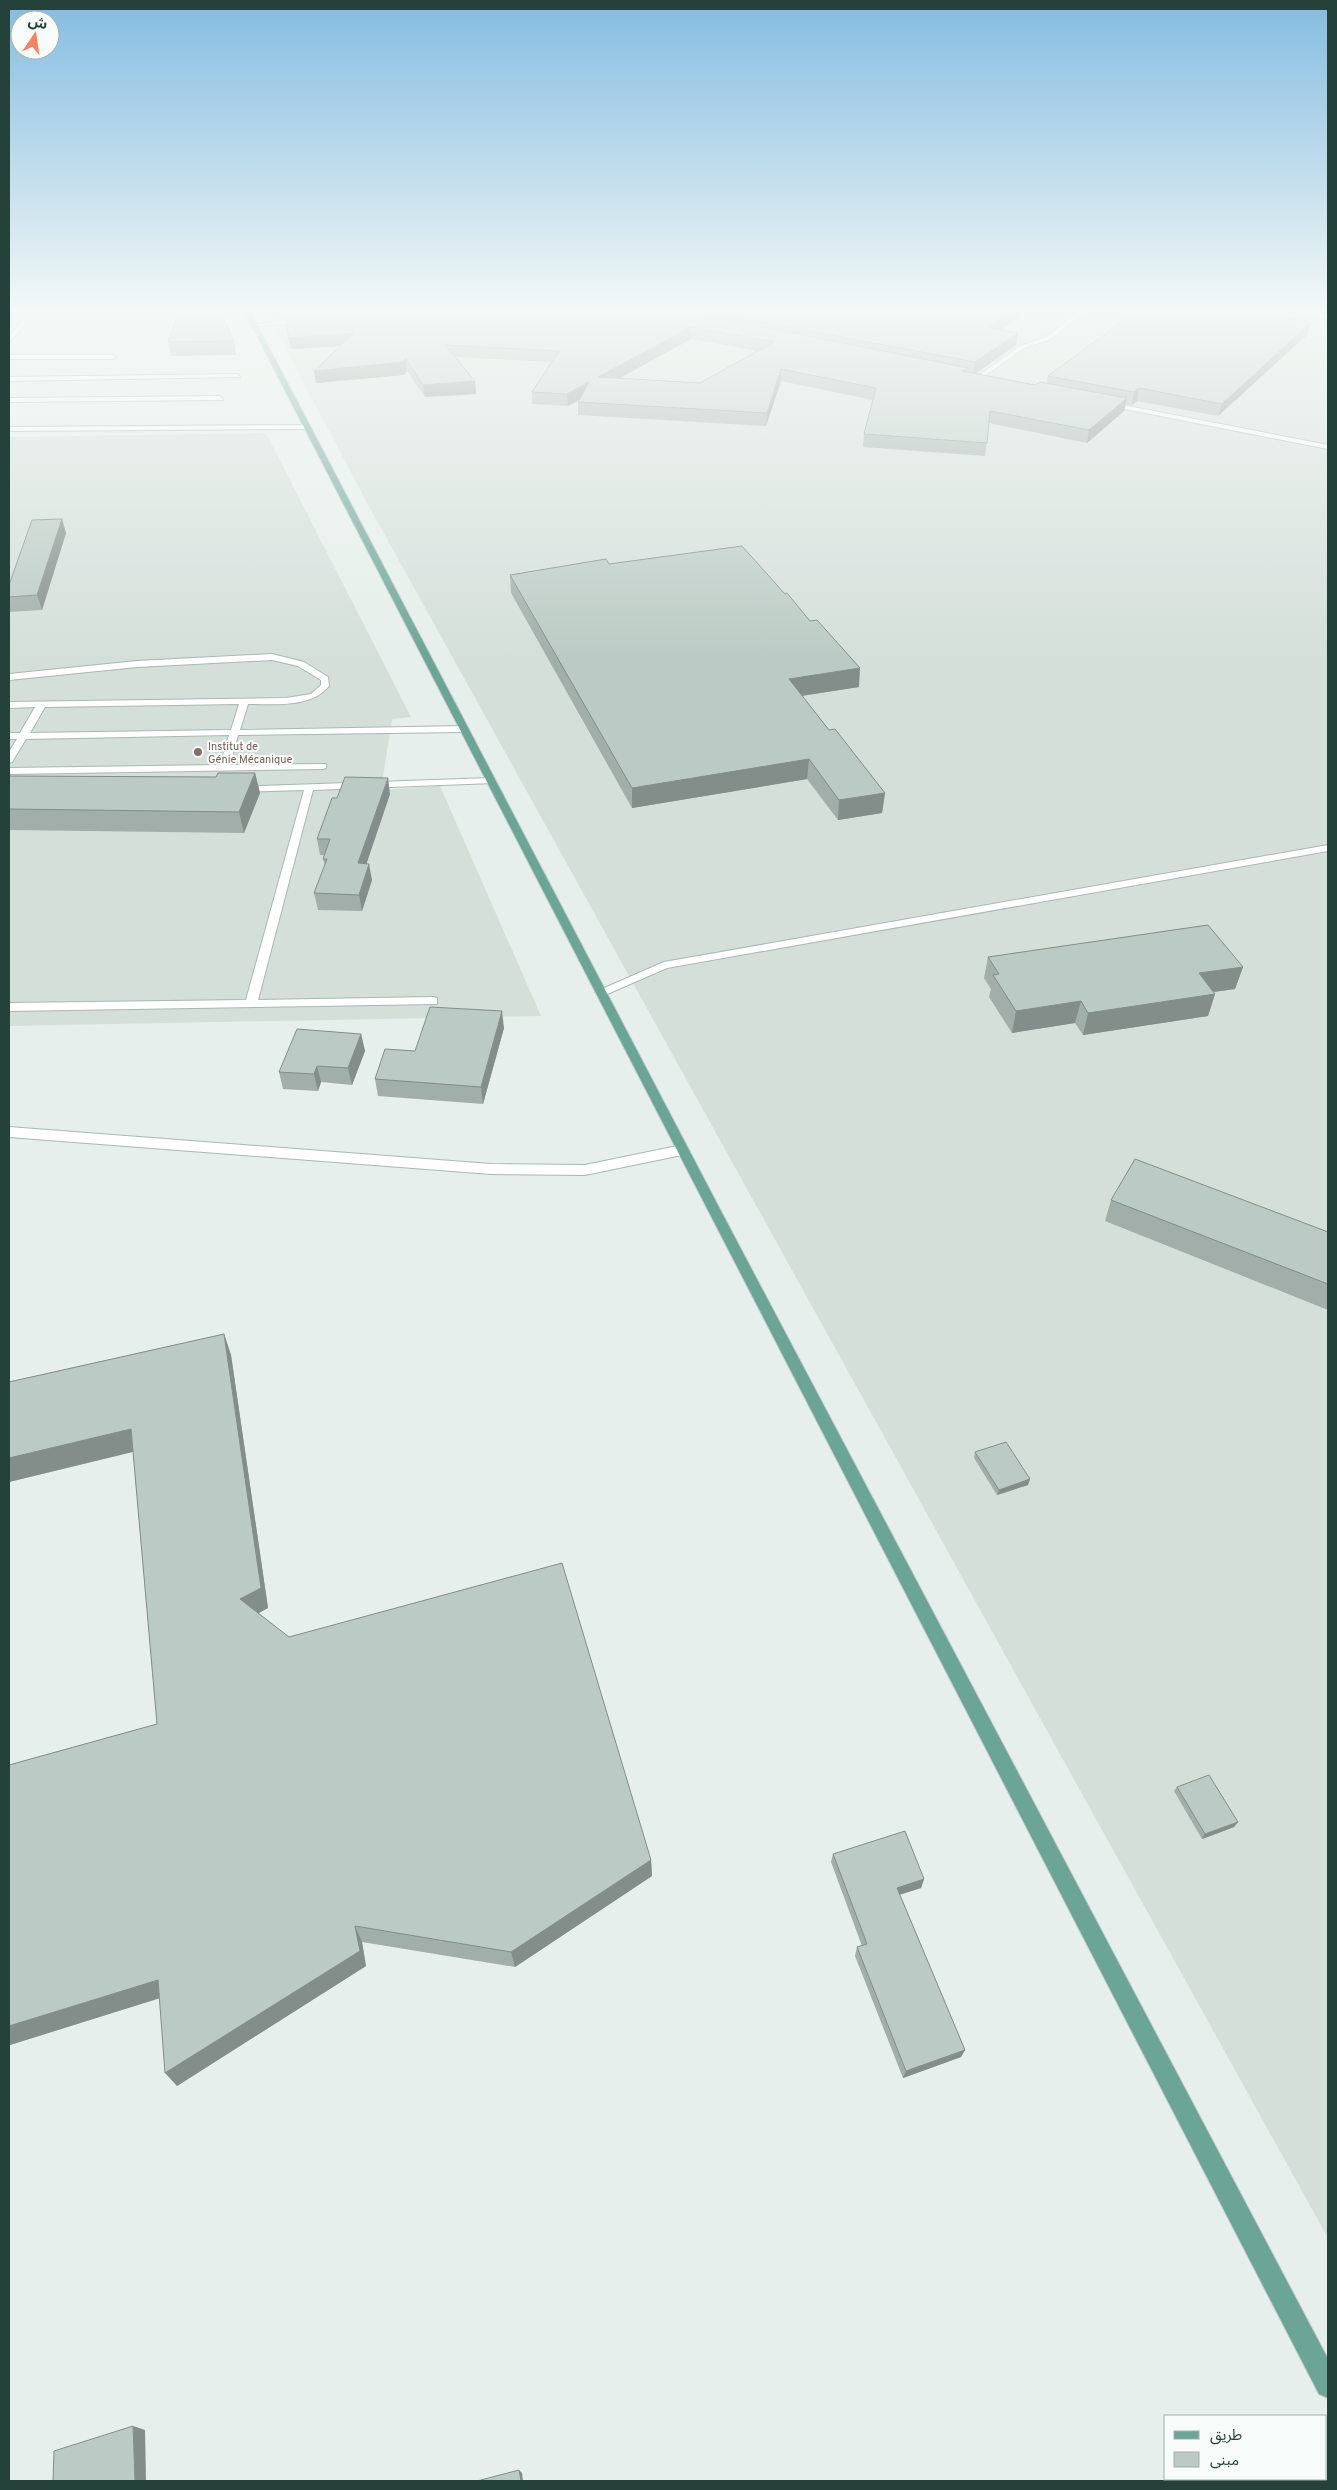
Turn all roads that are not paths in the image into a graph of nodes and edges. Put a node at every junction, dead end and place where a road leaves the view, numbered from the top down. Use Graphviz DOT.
graph roads {
  1 [pos="277,427"];
  2 [pos="307,427"];
  3 [pos="1225,427"];
  4 [pos="9,429"];
  5 [pos="1328,447"];
  6 [pos="9,677"];
  7 [pos="244,702"];
  8 [pos="42,704"];
  9 [pos="9,705"];
  10 [pos="464,729"];
  11 [pos="234,733"];
  12 [pos="9,736"];
  13 [pos="24,736"];
  14 [pos="9,760"];
  15 [pos="323,766"];
  16 [pos="224,767"];
  17 [pos="9,771"];
  18 [pos="491,781"];
  19 [pos="309,788"];
  20 [pos="232,789"];
  21 [pos="1328,848"];
  22 [pos="601,992"];
  23 [pos="432,1001"];
  24 [pos="250,1004"];
  25 [pos="9,1007"];
  26 [pos="9,1132"];
  27 [pos="682,1150"];
  28 [pos="1328,2385"];
  1 -- 4 [label="street"];
  2 -- 10 [label="main road"];
  3 -- 5 [label="lane"];
  6 -- 7 [label="lane"];
  7 -- 8 [label="lane"];
  7 -- 11 [label="lane"];
  8 -- 9 [label="lane"];
  8 -- 13 [label="lane"];
  10 -- 11 [label="lane"];
  10 -- 18 [label="main road"];
  11 -- 13 [label="lane"];
  11 -- 16 [label="lane"];
  12 -- 13 [label="lane"];
  13 -- 14 [label="lane"];
  15 -- 16 [label="lane"];
  16 -- 17 [label="lane"];
  18 -- 19 [label="lane"];
  18 -- 22 [label="main road"];
  19 -- 20 [label="lane"];
  19 -- 24 [label="lane"];
  21 -- 22 [label="lane"];
  22 -- 27 [label="main road"];
  23 -- 24 [label="lane"];
  24 -- 25 [label="lane"];
  26 -- 27 [label="street"];
  27 -- 28 [label="main road"];
}
